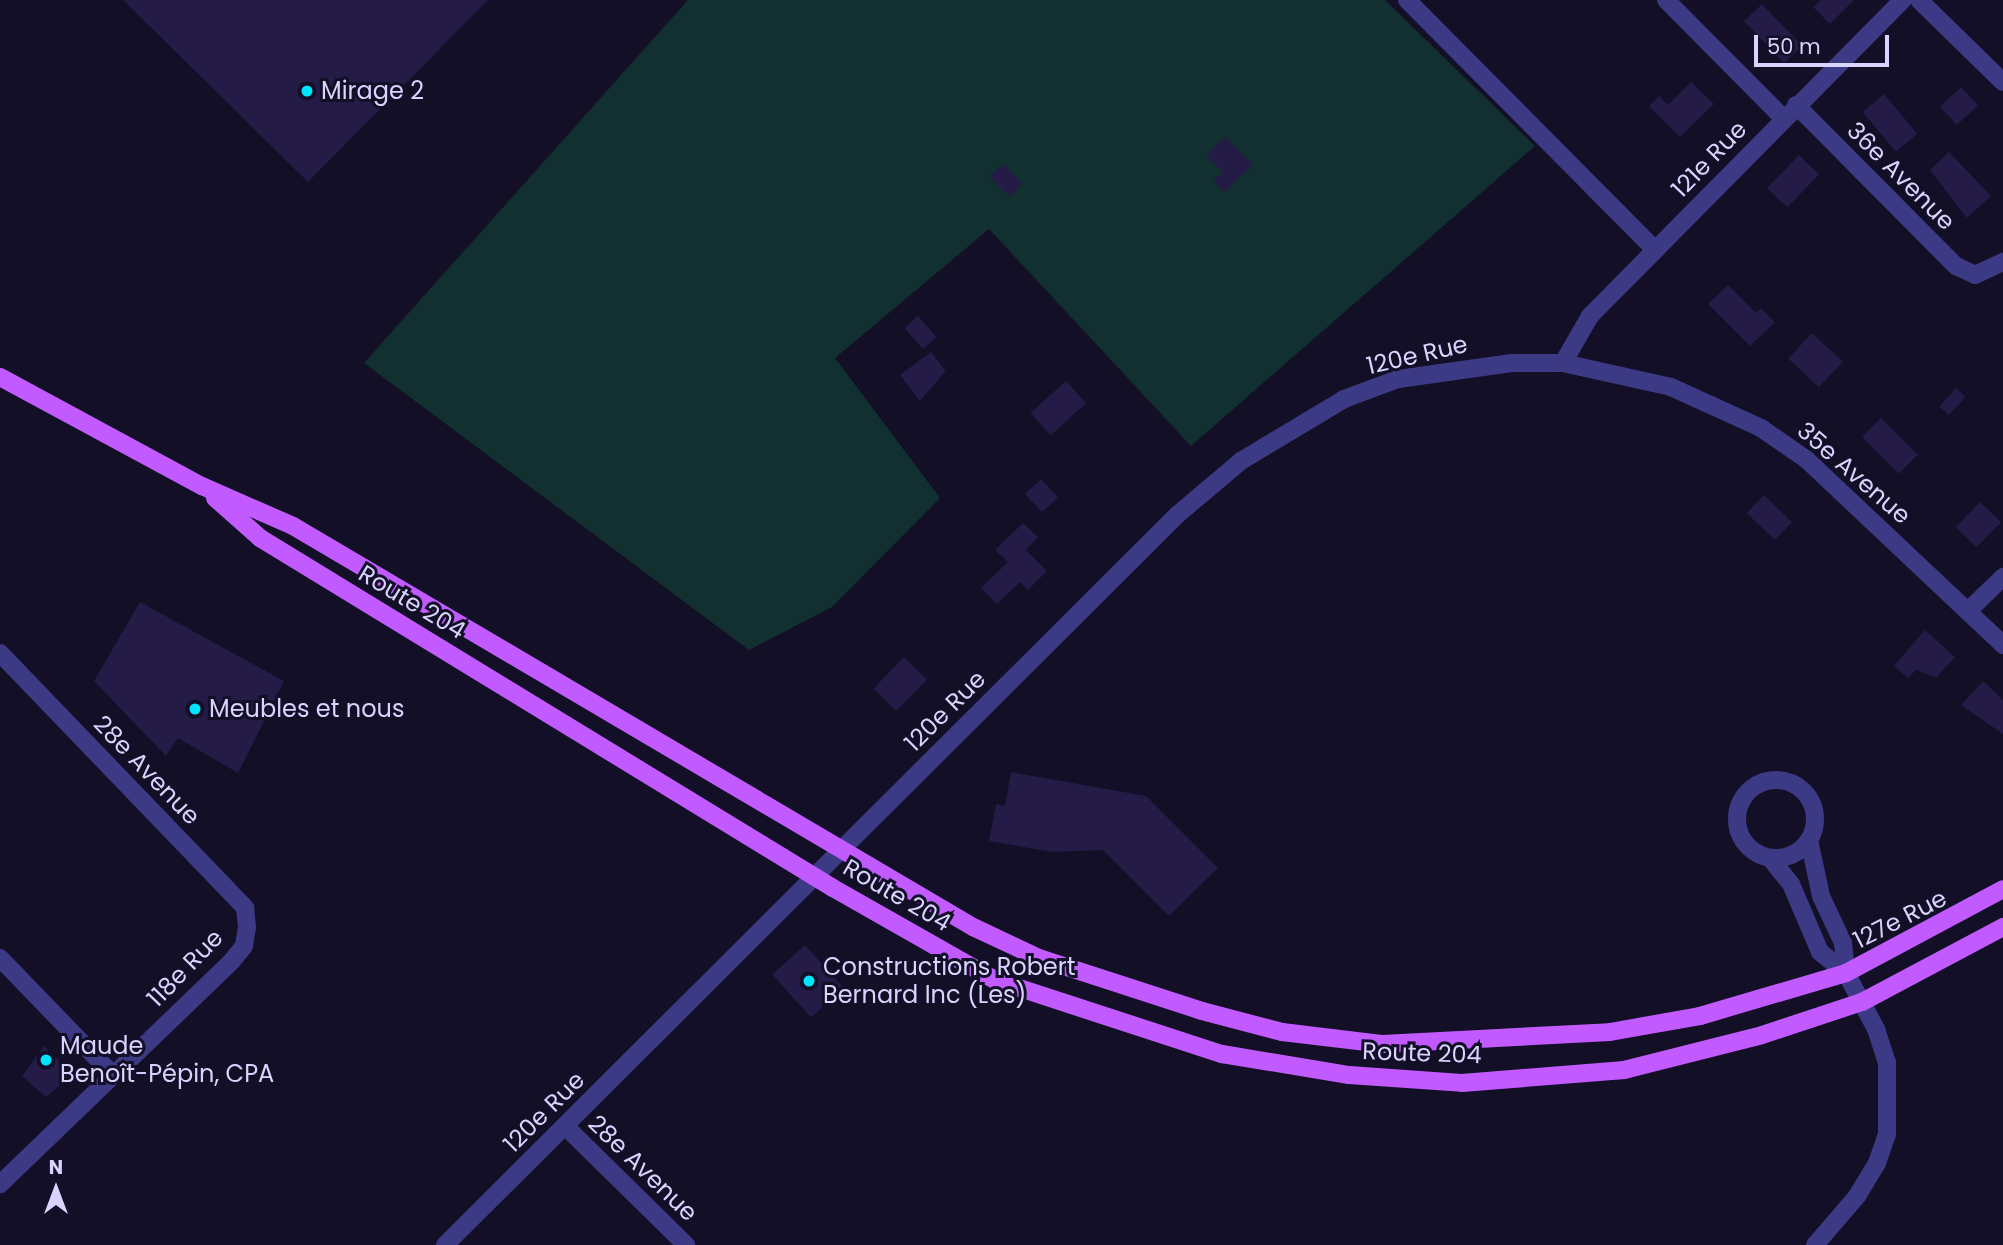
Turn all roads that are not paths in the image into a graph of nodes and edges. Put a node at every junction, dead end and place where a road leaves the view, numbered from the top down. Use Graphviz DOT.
graph roads {
  1 [pos="1408,0"];
  2 [pos="1666,0"];
  3 [pos="1903,0"];
  4 [pos="1919,0"];
  5 [pos="2003,82"];
  6 [pos="1796,105"];
  7 [pos="1783,118"];
  8 [pos="1654,250"];
  9 [pos="2003,262"];
  10 [pos="1563,363"];
  11 [pos="0,377"];
  12 [pos="202,486"];
  13 [pos="2003,577"];
  14 [pos="1968,611"];
  15 [pos="2003,645"];
  16 [pos="0,653"];
  17 [pos="1809,841"];
  18 [pos="839,849"];
  19 [pos="1770,858"];
  20 [pos="814,874"];
  21 [pos="2003,890"];
  22 [pos="2003,926"];
  23 [pos="247,927"];
  24 [pos="0,958"];
  25 [pos="1846,973"];
  26 [pos="1862,1002"];
  27 [pos="112,1074"];
  28 [pos="565,1126"];
  29 [pos="0,1184"];
  30 [pos="445,1245"];
  31 [pos="686,1245"];
  32 [pos="1815,1245"];
  1 -- 8 [label="street"];
  2 -- 7 [label="street"];
  3 -- 6 [label="street, 121e Rue"];
  4 -- 5 [label="street"];
  6 -- 7 [label="street, 121e Rue"];
  6 -- 9 [label="street, 36e Avenue"];
  7 -- 8 [label="street, 121e Rue"];
  8 -- 10 [label="street, 121e Rue"];
  10 -- 14 [label="street, 35e Avenue"];
  10 -- 18 [label="street, 120e Rue"];
  11 -- 12 [label="main road, Route 204"];
  12 -- 18 [label="main road, Route 204"];
  12 -- 20 [label="main road, Route 204"];
  13 -- 14 [label="street"];
  14 -- 15 [label="street, 35e Avenue"];
  16 -- 23 [label="street, 28e Avenue"];
  17 -- 19 [label="street"];
  17 -- 19 [label="street"];
  17 -- 25 [label="street"];
  18 -- 20 [label="street, 120e Rue"];
  18 -- 25 [label="main road, Route 204"];
  19 -- 25 [label="street"];
  20 -- 26 [label="main road, Route 204"];
  20 -- 28 [label="street, 120e Rue"];
  21 -- 25 [label="main road, 127e Rue"];
  22 -- 26 [label="main road"];
  23 -- 27 [label="street, 118e Rue"];
  24 -- 27 [label="street"];
  25 -- 26 [label="street, 127e Rue"];
  26 -- 32 [label="street, 127e Rue"];
  27 -- 29 [label="street, 118e Rue"];
  28 -- 30 [label="street, 120e Rue"];
  28 -- 31 [label="street, 28e Avenue"];
}
